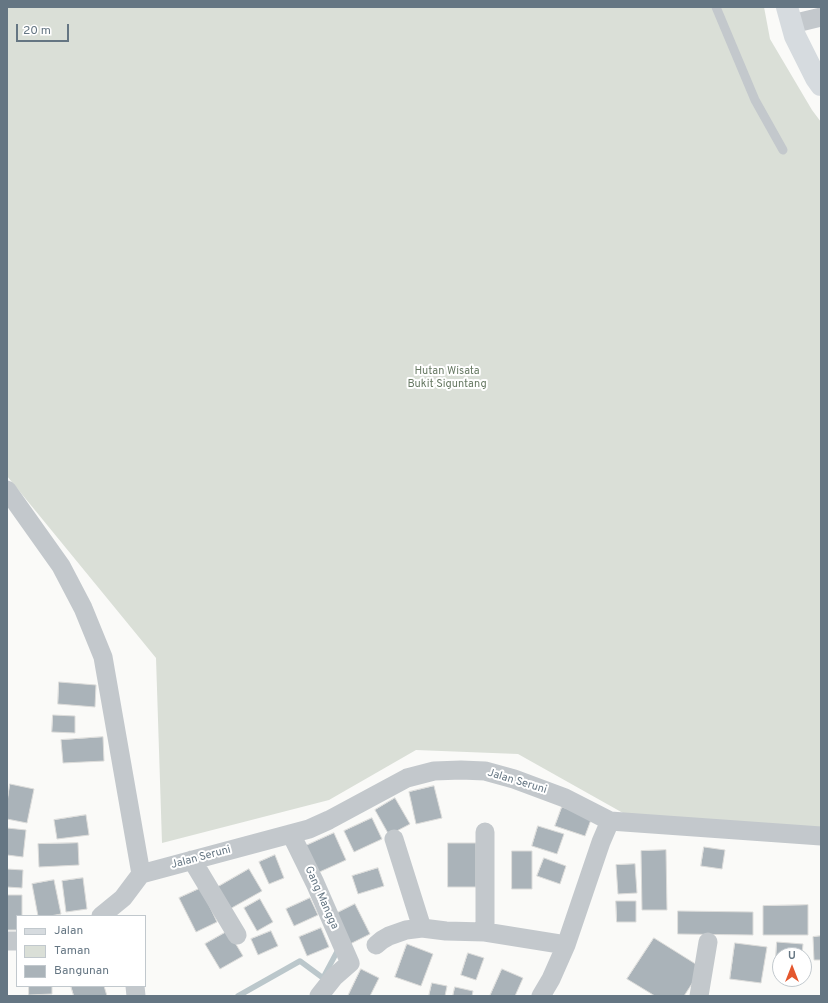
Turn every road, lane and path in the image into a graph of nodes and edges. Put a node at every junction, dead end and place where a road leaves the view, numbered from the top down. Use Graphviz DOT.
graph roads {
  1 [pos="716,7"];
  2 [pos="789,15"];
  3 [pos="821,17"];
  4 [pos="821,85"];
  5 [pos="783,150"];
  6 [pos="7,490"];
  7 [pos="610,821"];
  8 [pos="485,832"];
  9 [pos="291,834"];
  10 [pos="821,836"];
  11 [pos="394,839"];
  12 [pos="192,860"];
  13 [pos="141,874"];
  14 [pos="126,907"];
  15 [pos="104,915"];
  16 [pos="422,928"];
  17 [pos="485,932"];
  18 [pos="237,935"];
  19 [pos="708,942"];
  20 [pos="566,944"];
  21 [pos="376,945"];
  22 [pos="319,996"];
  23 [pos="541,996"];
  24 [pos="699,996"];
  1 -- 5 [label="lane"];
  2 -- 3 [label="street"];
  2 -- 4 [label="street"];
  6 -- 13 [label="street"];
  7 -- 9 [label="street, Jalan Seruni"];
  7 -- 10 [label="street, Jalan Seruni"];
  7 -- 20 [label="street"];
  8 -- 17 [label="street"];
  9 -- 12 [label="street, Jalan Seruni"];
  9 -- 22 [label="street, Gang Mangga"];
  11 -- 16 [label="street"];
  12 -- 13 [label="street, Jalan Seruni"];
  12 -- 18 [label="street"];
  13 -- 14 [label="street"];
  14 -- 15 [label="street"];
  16 -- 17 [label="street"];
  16 -- 21 [label="street"];
  17 -- 20 [label="street"];
  19 -- 24 [label="street"];
  20 -- 23 [label="street"];
}
